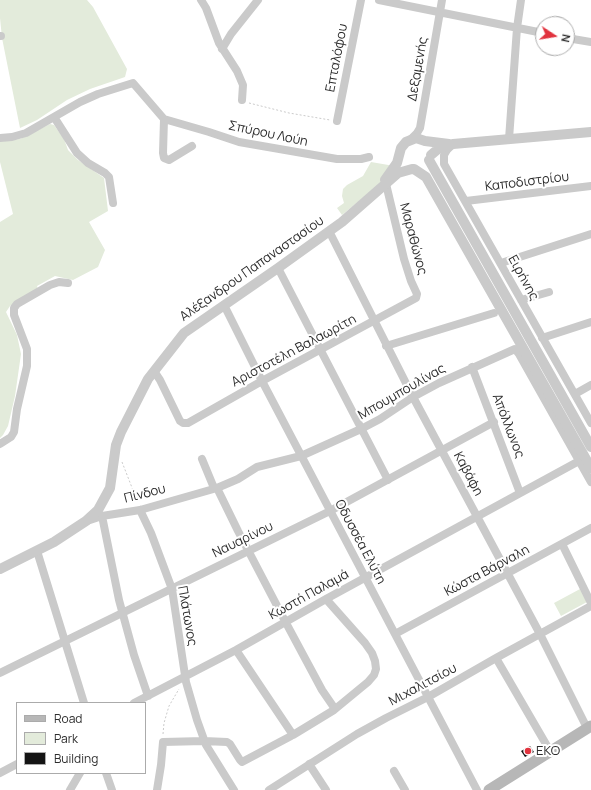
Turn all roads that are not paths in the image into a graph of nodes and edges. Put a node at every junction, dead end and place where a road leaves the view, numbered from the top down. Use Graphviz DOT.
graph roads {
  1 [pos="201,0"];
  2 [pos="258,0"];
  3 [pos="361,0"];
  4 [pos="379,0"];
  5 [pos="442,0"];
  6 [pos="522,0"];
  7 [pos="440,12"];
  8 [pos="517,28"];
  9 [pos="535,31"];
  10 [pos="575,39"];
  11 [pos="591,42"];
  12 [pos="222,49"];
  13 [pos="242,100"];
  14 [pos="54,117"];
  15 [pos="164,119"];
  16 [pos="337,121"];
  17 [pos="591,132"];
  18 [pos="0,138"];
  19 [pos="411,139"];
  20 [pos="509,140"];
  21 [pos="425,141"];
  22 [pos="452,144"];
  23 [pos="192,146"];
  24 [pos="400,154"];
  25 [pos="369,157"];
  26 [pos="430,158"];
  27 [pos="413,169"];
  28 [pos="591,186"];
  29 [pos="382,187"];
  30 [pos="466,201"];
  31 [pos="113,203"];
  32 [pos="329,231"];
  33 [pos="591,234"];
  34 [pos="501,263"];
  35 [pos="278,268"];
  36 [pos="68,283"];
  37 [pos="549,292"];
  38 [pos="416,298"];
  39 [pos="521,300"];
  40 [pos="224,305"];
  41 [pos="494,314"];
  42 [pos="374,322"];
  43 [pos="591,322"];
  44 [pos="542,338"];
  45 [pos="386,346"];
  46 [pos="320,350"];
  47 [pos="472,367"];
  48 [pos="154,371"];
  49 [pos="262,381"];
  50 [pos="591,385"];
  51 [pos="575,394"];
  52 [pos="413,397"];
  53 [pos="494,422"];
  54 [pos="591,423"];
  55 [pos="361,430"];
  56 [pos="0,444"];
  57 [pos="591,447"];
  58 [pos="441,450"];
  59 [pos="301,456"];
  60 [pos="202,459"];
  61 [pos="579,461"];
  62 [pos="591,468"];
  63 [pos="388,480"];
  64 [pos="591,482"];
  65 [pos="215,488"];
  66 [pos="520,493"];
  67 [pos="140,510"];
  68 [pos="330,511"];
  69 [pos="102,516"];
  70 [pos="477,516"];
  71 [pos="86,521"];
  72 [pos="591,528"];
  73 [pos="562,544"];
  74 [pos="37,551"];
  75 [pos="249,551"];
  76 [pos="0,568"];
  77 [pos="508,574"];
  78 [pos="366,578"];
  79 [pos="172,589"];
  80 [pos="326,599"];
  81 [pos="591,605"];
  82 [pos="122,613"];
  83 [pos="285,622"];
  84 [pos="395,634"];
  85 [pos="540,634"];
  86 [pos="66,641"];
  87 [pos="236,650"];
  88 [pos="496,658"];
  89 [pos="0,673"];
  90 [pos="185,676"];
  91 [pos="148,696"];
  92 [pos="428,697"];
  93 [pos="84,702"];
  94 [pos="136,702"];
  95 [pos="335,709"];
  96 [pos="589,727"];
  97 [pos="293,734"];
  98 [pos="204,741"];
  99 [pos="550,751"];
  100 [pos="309,764"];
  101 [pos="16,765"];
  102 [pos="394,771"];
  103 [pos="0,773"];
  104 [pos="79,774"];
  105 [pos="106,774"];
  106 [pos="70,790"];
  107 [pos="112,790"];
  108 [pos="157,790"];
  109 [pos="234,790"];
  110 [pos="269,790"];
  111 [pos="326,790"];
  112 [pos="404,790"];
  113 [pos="477,790"];
  114 [pos="489,790"];
  1 -- 12 [label="street"];
  2 -- 12 [label="street"];
  3 -- 16 [label="street, Επταλόφου"];
  4 -- 7 [label="street"];
  5 -- 7 [label="street, Δεξαμενής"];
  6 -- 8 [label="street"];
  7 -- 8 [label="street"];
  7 -- 19 [label="street, Δεξαμενής"];
  8 -- 9 [label="street"];
  8 -- 20 [label="street"];
  10 -- 11 [label="street"];
  12 -- 13 [label="street"];
  14 -- 15 [label="street"];
  14 -- 18 [label="street"];
  14 -- 31 [label="street"];
  15 -- 23 [label="street"];
  15 -- 25 [label="street, Σπύρου Λούη"];
  17 -- 20 [label="street"];
  19 -- 21 [label="street"];
  19 -- 24 [label="street"];
  20 -- 22 [label="street"];
  21 -- 22 [label="street"];
  21 -- 26 [label="street"];
  22 -- 26 [label="street"];
  22 -- 30 [label="street, Ειρήνης"];
  24 -- 27 [label="street"];
  24 -- 29 [label="street"];
  26 -- 27 [label="street"];
  26 -- 57 [label="street"];
  27 -- 29 [label="street, Αλέξανδρου Παπαναστασίου"];
  27 -- 62 [label="street"];
  28 -- 30 [label="street, Καποδιστρίου"];
  29 -- 32 [label="street, Αλέξανδρου Παπαναστασίου"];
  29 -- 38 [label="street, Μαραθώνος"];
  30 -- 34 [label="street, Ειρήνης"];
  32 -- 35 [label="street, Αλέξανδρου Παπαναστασίου"];
  32 -- 42 [label="street, Καβάφη"];
  33 -- 34 [label="street"];
  34 -- 39 [label="street, Ειρήνης"];
  35 -- 40 [label="street, Αλέξανδρου Παπαναστασίου"];
  35 -- 46 [label="street"];
  36 -- 56 [label="street"];
  37 -- 39 [label="street"];
  38 -- 42 [label="street, Αριστοτέλη Βαλαωρίτη"];
  39 -- 44 [label="street, Ειρήνης"];
  40 -- 48 [label="street, Αλέξανδρου Παπαναστασίου"];
  40 -- 49 [label="street, Οδυσσέα Ελύτη"];
  41 -- 45 [label="street"];
  42 -- 45 [label="street, Καβάφη"];
  42 -- 46 [label="street, Αριστοτέλη Βαλαωρίτη"];
  43 -- 44 [label="street"];
  44 -- 51 [label="street, Ειρήνης"];
  45 -- 52 [label="street, Καβάφη"];
  46 -- 49 [label="street, Αριστοτέλη Βαλαωρίτη"];
  46 -- 55 [label="street"];
  47 -- 52 [label="street, Μπουμπουλίνας"];
  47 -- 53 [label="street, Απόλλωνος"];
  47 -- 61 [label="street, Μπουμπουλίνας"];
  48 -- 49 [label="street, Αριστοτέλη Βαλαωρίτη"];
  48 -- 71 [label="street, Αλέξανδρου Παπαναστασίου"];
  49 -- 59 [label="street, Οδυσσέα Ελύτη"];
  50 -- 51 [label="street"];
  51 -- 54 [label="street, Ειρήνης"];
  52 -- 55 [label="street, Μπουμπουλίνας"];
  52 -- 58 [label="street, Καβάφη"];
  53 -- 58 [label="street, Ναυαρίνου"];
  53 -- 66 [label="street, Απόλλωνος"];
  55 -- 59 [label="street, Μπουμπουλίνας"];
  55 -- 63 [label="street"];
  58 -- 63 [label="street, Ναυαρίνου"];
  58 -- 70 [label="street, Καβάφη"];
  59 -- 65 [label="street, Πίνδου"];
  59 -- 68 [label="street, Οδυσσέα Ελύτη"];
  60 -- 65 [label="street"];
  61 -- 64 [label="street"];
  61 -- 66 [label="street, Κωστή Παλαμά"];
  63 -- 68 [label="street, Ναυαρίνου"];
  65 -- 67 [label="street, Πίνδου"];
  65 -- 75 [label="street"];
  66 -- 70 [label="street, Κωστή Παλαμά"];
  67 -- 69 [label="street, Πίνδου"];
  67 -- 79 [label="street, Πλάτωνος"];
  68 -- 75 [label="street, Ναυαρίνου"];
  68 -- 78 [label="street, Οδυσσέα Ελύτη"];
  69 -- 71 [label="street, Πίνδου"];
  69 -- 82 [label="street"];
  70 -- 77 [label="street, Καβάφη"];
  70 -- 78 [label="street, Κωστή Παλαμά"];
  71 -- 74 [label="street, Πίνδου"];
  72 -- 73 [label="street, Κώστα Βάρναλη"];
  73 -- 77 [label="street, Κώστα Βάρναλη"];
  73 -- 81 [label="street"];
  74 -- 76 [label="street, Πίνδου"];
  74 -- 86 [label="street"];
  75 -- 79 [label="street, Ναυαρίνου"];
  75 -- 83 [label="street"];
  77 -- 84 [label="street, Κώστα Βάρναλη"];
  77 -- 85 [label="street, Καβάφη"];
  78 -- 80 [label="street, Κωστή Παλαμά"];
  78 -- 84 [label="street, Οδυσσέα Ελύτη"];
  79 -- 82 [label="street, Ναυαρίνου"];
  79 -- 90 [label="street, Πλάτωνος"];
  80 -- 83 [label="street, Κωστή Παλαμά"];
  80 -- 95 [label="street"];
  81 -- 85 [label="street, Μιχαλιτσίου"];
  82 -- 86 [label="street, Ναυαρίνου"];
  82 -- 91 [label="street"];
  83 -- 87 [label="street, Κωστή Παλαμά"];
  83 -- 95 [label="street"];
  84 -- 92 [label="street, Οδυσσέα Ελύτη"];
  85 -- 88 [label="street, Μιχαλιτσίου"];
  85 -- 96 [label="street, Καβάφη"];
  86 -- 89 [label="street, Ναυαρίνου"];
  86 -- 93 [label="street"];
  87 -- 90 [label="street, Κωστή Παλαμά"];
  87 -- 97 [label="street"];
  88 -- 92 [label="street, Μιχαλιτσίου"];
  88 -- 99 [label="street"];
  90 -- 91 [label="street, Κωστή Παλαμά"];
  90 -- 98 [label="street, Πλάτωνος"];
  91 -- 94 [label="street, Κωστή Παλαμά"];
  92 -- 100 [label="street, Μιχαλιτσίου"];
  92 -- 113 [label="street, Οδυσσέα Ελύτη"];
  95 -- 97 [label="street"];
  96 -- 99 [label="main road"];
  97 -- 98 [label="street"];
  98 -- 108 [label="street"];
  98 -- 109 [label="street, Πλάτωνος"];
  99 -- 114 [label="main road"];
  100 -- 110 [label="street, Μιχαλιτσίου"];
  100 -- 111 [label="street"];
  101 -- 103 [label="street"];
  102 -- 112 [label="street"];
  104 -- 106 [label="street"];
  105 -- 107 [label="street"];
}
